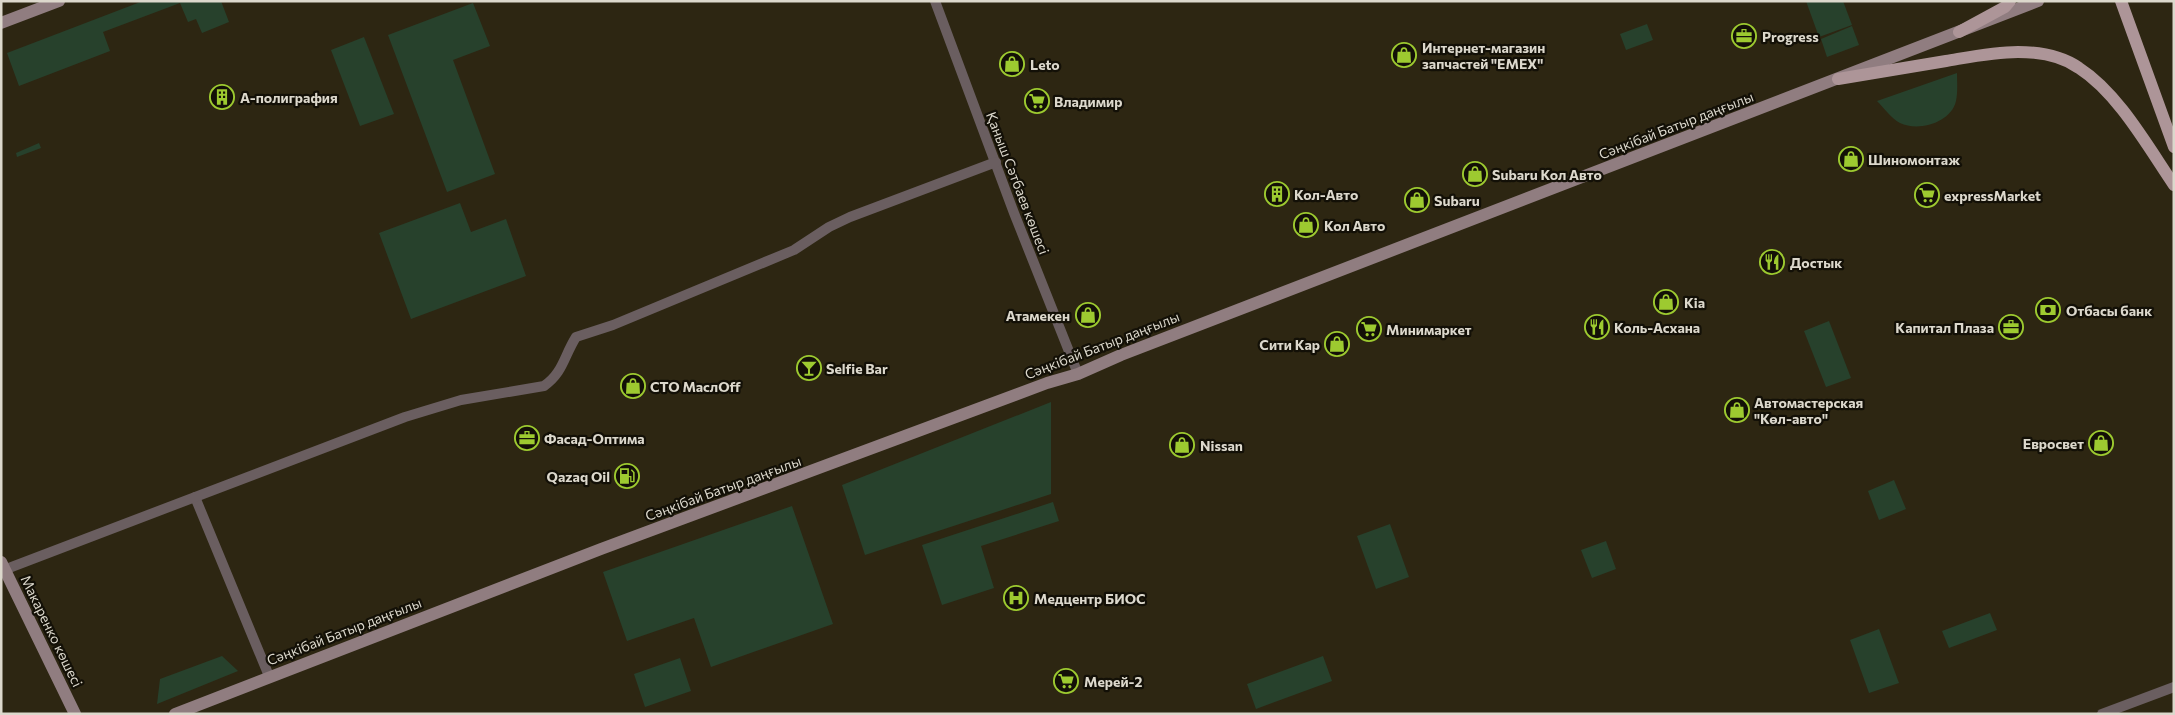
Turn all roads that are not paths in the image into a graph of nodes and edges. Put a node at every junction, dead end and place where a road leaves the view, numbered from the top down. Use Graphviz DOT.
graph roads {
  1 [pos="59,1"];
  2 [pos="934,1"];
  3 [pos="2010,1"];
  4 [pos="2038,1"];
  5 [pos="2120,1"];
  6 [pos="1,24"];
  7 [pos="1960,32"];
  8 [pos="1838,79"];
  9 [pos="2174,147"];
  10 [pos="996,162"];
  11 [pos="2174,185"];
  12 [pos="1078,374"];
  13 [pos="195,497"];
  14 [pos="2,567"];
  15 [pos="269,676"];
  16 [pos="2174,687"];
  17 [pos="75,714"];
  18 [pos="175,714"];
  19 [pos="2102,714"];
  1 -- 6 [label="main road"];
  2 -- 10 [label="street, Қаныш Сәтбаев көшесі"];
  3 -- 7 [label="main road"];
  4 -- 7 [label="main road, Сәңкібай Батыр даңғылы"];
  5 -- 9 [label="main road"];
  7 -- 8 [label="main road, Сәңкібай Батыр даңғылы"];
  8 -- 11 [label="main road"];
  8 -- 12 [label="main road, Сәңкібай Батыр даңғылы"];
  10 -- 12 [label="street, Қаныш Сәтбаев көшесі"];
  10 -- 13 [label="street"];
  12 -- 15 [label="main road, Сәңкібай Батыр даңғылы"];
  13 -- 14 [label="street"];
  13 -- 15 [label="street"];
  14 -- 17 [label="main road, Макаренко көшесі"];
  15 -- 18 [label="main road, Сәңкібай Батыр даңғылы"];
  16 -- 19 [label="street"];
}
